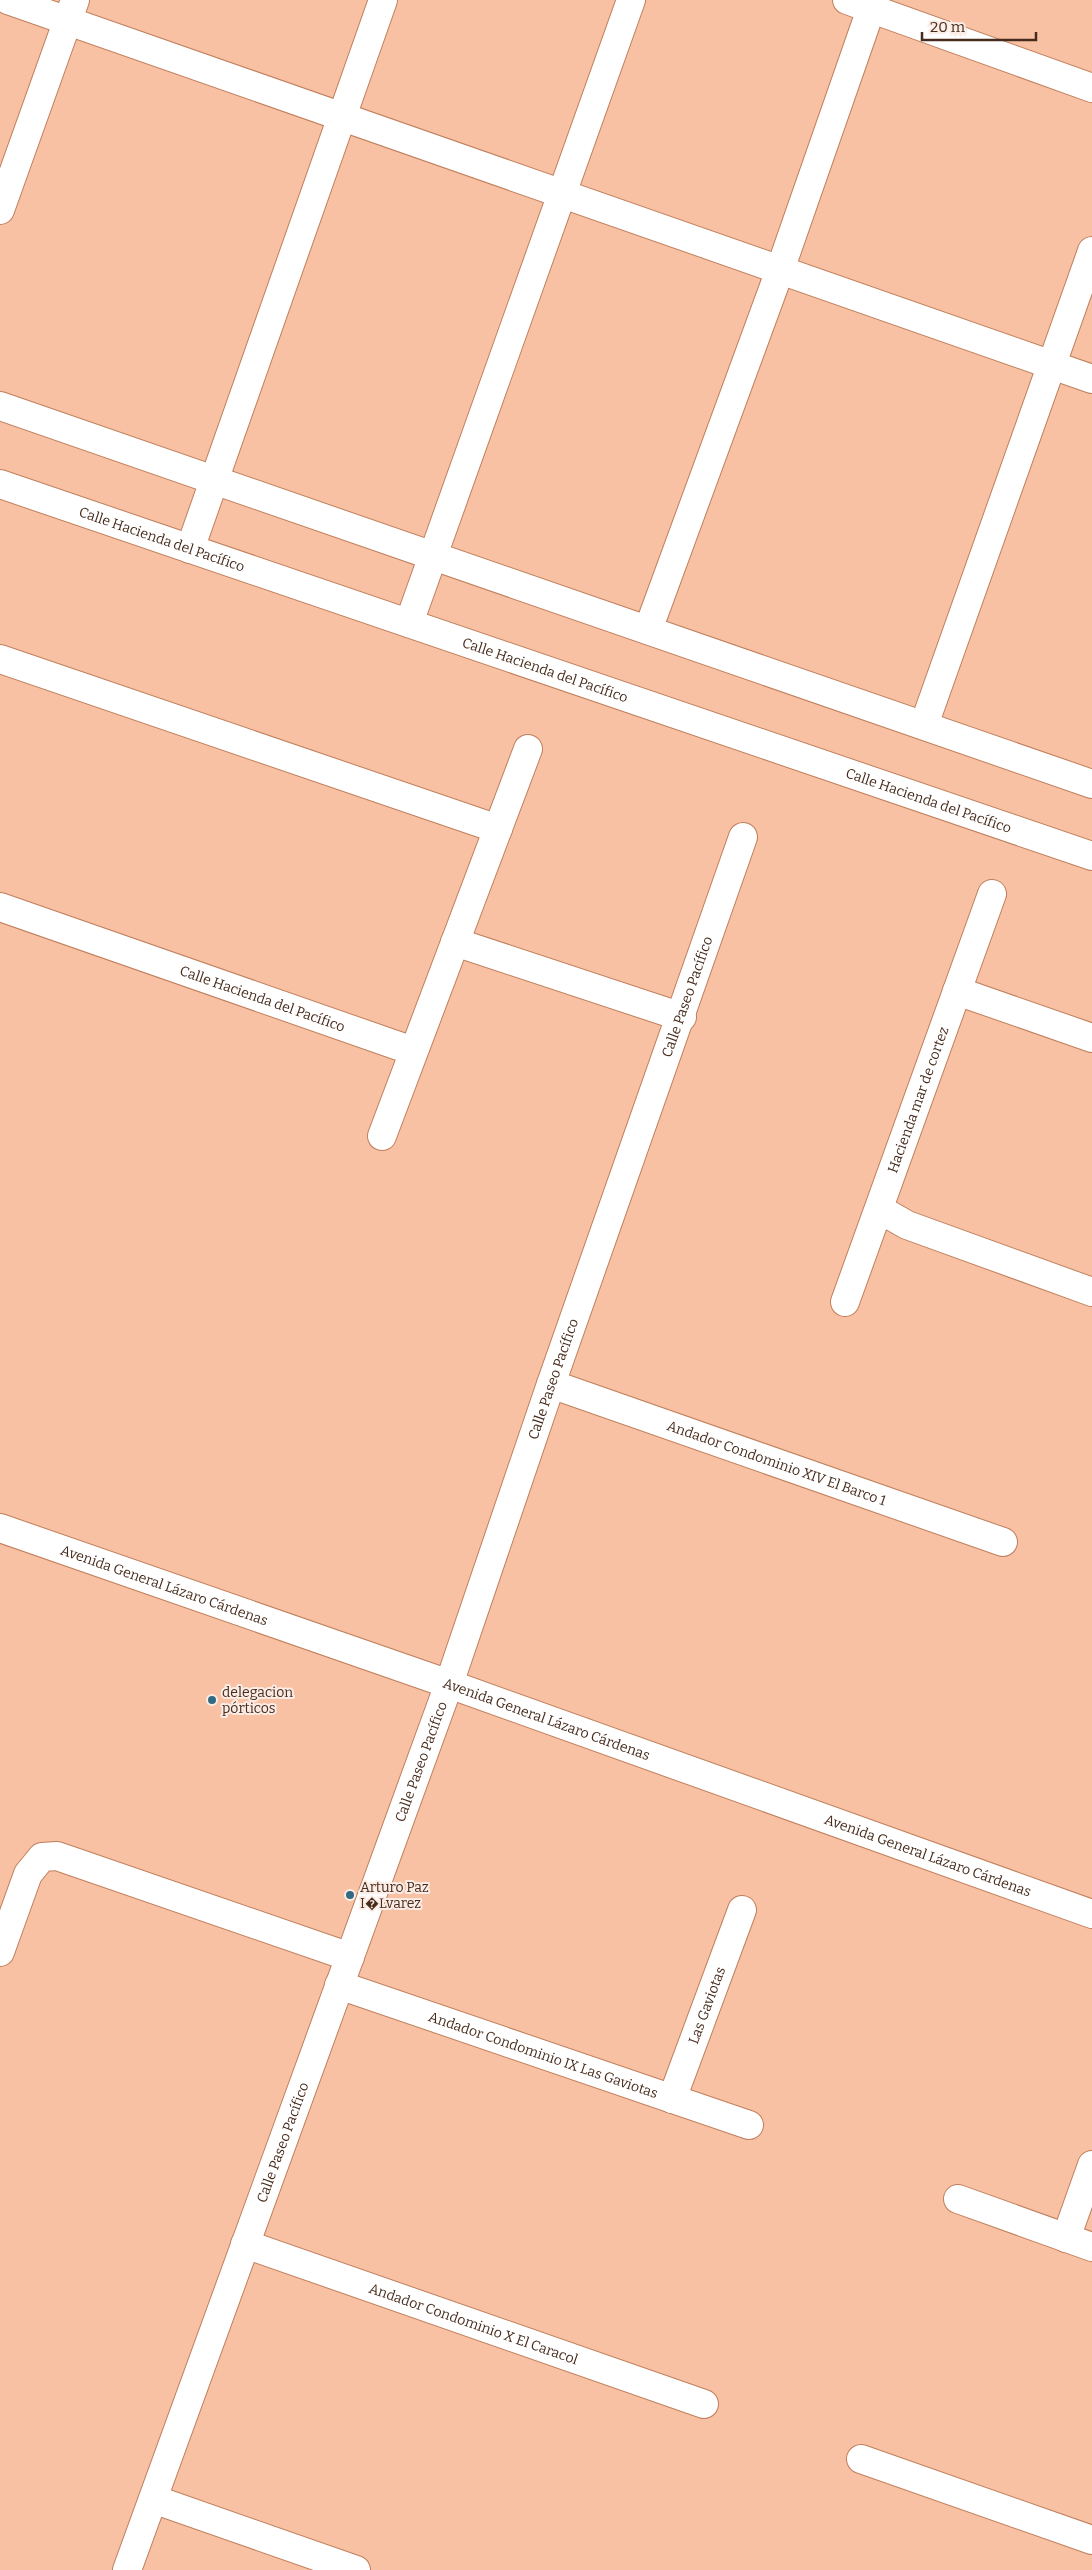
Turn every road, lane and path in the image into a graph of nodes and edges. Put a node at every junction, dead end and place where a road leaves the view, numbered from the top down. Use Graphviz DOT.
graph roads {
  1 [pos="8,0"];
  2 [pos="383,0"];
  3 [pos="631,0"];
  4 [pos="859,4"];
  5 [pos="72,10"];
  6 [pos="1092,88"];
  7 [pos="344,117"];
  8 [pos="562,194"];
  9 [pos="0,210"];
  10 [pos="1092,251"];
  11 [pos="780,270"];
  12 [pos="1052,365"];
  13 [pos="1092,379"];
  14 [pos="0,406"];
  15 [pos="214,479"];
  16 [pos="0,484"];
  17 [pos="190,549"];
  18 [pos="433,556"];
  19 [pos="409,623"];
  20 [pos="648,630"];
  21 [pos="0,659"];
  22 [pos="924,725"];
  23 [pos="528,749"];
  24 [pos="1092,784"];
  25 [pos="498,829"];
  26 [pos="743,837"];
  27 [pos="1092,856"];
  28 [pos="992,894"];
  29 [pos="0,907"];
  30 [pos="455,942"];
  31 [pos="957,991"];
  32 [pos="682,1017"];
  33 [pos="1092,1038"];
  34 [pos="413,1051"];
  35 [pos="382,1136"];
  36 [pos="879,1209"];
  37 [pos="1092,1292"];
  38 [pos="845,1302"];
  39 [pos="551,1384"];
  40 [pos="0,1528"];
  41 [pos="1003,1542"];
  42 [pos="449,1684"];
  43 [pos="742,1910"];
  44 [pos="1092,1914"];
  45 [pos="0,1952"];
  46 [pos="350,1956"];
  47 [pos="339,1985"];
  48 [pos="672,2099"];
  49 [pos="749,2125"];
  50 [pos="1092,2165"];
  51 [pos="958,2199"];
  52 [pos="1066,2238"];
  53 [pos="245,2244"];
  54 [pos="1092,2247"];
  55 [pos="704,2404"];
  56 [pos="861,2460"];
  57 [pos="153,2499"];
  58 [pos="1092,2540"];
  59 [pos="127,2570"];
  60 [pos="356,2570"];
  1 -- 5 [label="street"];
  2 -- 7 [label="street"];
  3 -- 8 [label="street"];
  4 -- 6 [label="street"];
  4 -- 11 [label="street"];
  5 -- 7 [label="street"];
  5 -- 9 [label="street"];
  7 -- 8 [label="street"];
  7 -- 15 [label="street"];
  8 -- 11 [label="street"];
  8 -- 18 [label="street"];
  10 -- 12 [label="street"];
  11 -- 12 [label="street"];
  11 -- 20 [label="street"];
  12 -- 13 [label="street"];
  12 -- 22 [label="street"];
  14 -- 15 [label="street"];
  15 -- 17 [label="street"];
  15 -- 18 [label="street"];
  16 -- 17 [label="street, Calle Hacienda del Pacífico"];
  17 -- 19 [label="street, Calle Hacienda del Pacífico"];
  18 -- 19 [label="street"];
  18 -- 20 [label="street"];
  19 -- 27 [label="street, Calle Hacienda del Pacífico"];
  20 -- 22 [label="street"];
  21 -- 25 [label="street"];
  22 -- 24 [label="street"];
  23 -- 25 [label="street"];
  25 -- 30 [label="street"];
  26 -- 32 [label="street, Calle Paseo Pacífico"];
  28 -- 31 [label="street, Hacienda mar de cortez"];
  29 -- 34 [label="street, Calle Hacienda del Pacífico"];
  30 -- 32 [label="street"];
  30 -- 34 [label="street"];
  31 -- 33 [label="street"];
  31 -- 36 [label="street, Hacienda mar de cortez"];
  32 -- 39 [label="street, Calle Paseo Pacífico"];
  34 -- 35 [label="street"];
  36 -- 37 [label="street"];
  36 -- 38 [label="street, Hacienda mar de cortez"];
  39 -- 41 [label="street, Andador Condominio XIV El Barco 1"];
  39 -- 42 [label="street, Calle Paseo Pacífico"];
  40 -- 42 [label="street, Avenida General Lázaro Cárdenas"];
  42 -- 44 [label="street, Avenida General Lázaro Cárdenas"];
  42 -- 46 [label="street, Calle Paseo Pacífico"];
  43 -- 48 [label="street, Las Gaviotas"];
  45 -- 46 [label="street"];
  46 -- 47 [label="street, Calle Paseo Pacífico"];
  47 -- 48 [label="street, Andador Condominio IX Las Gaviotas"];
  47 -- 53 [label="street, Calle Paseo Pacífico"];
  48 -- 49 [label="street, Andador Condominio IX Las Gaviotas"];
  50 -- 52 [label="street"];
  51 -- 52 [label="street"];
  52 -- 54 [label="street"];
  53 -- 55 [label="street, Andador Condominio X El Caracol"];
  53 -- 57 [label="street, Calle Paseo Pacífico"];
  56 -- 58 [label="street"];
  57 -- 59 [label="street, Calle Paseo Pacífico"];
  57 -- 60 [label="street"];
}
